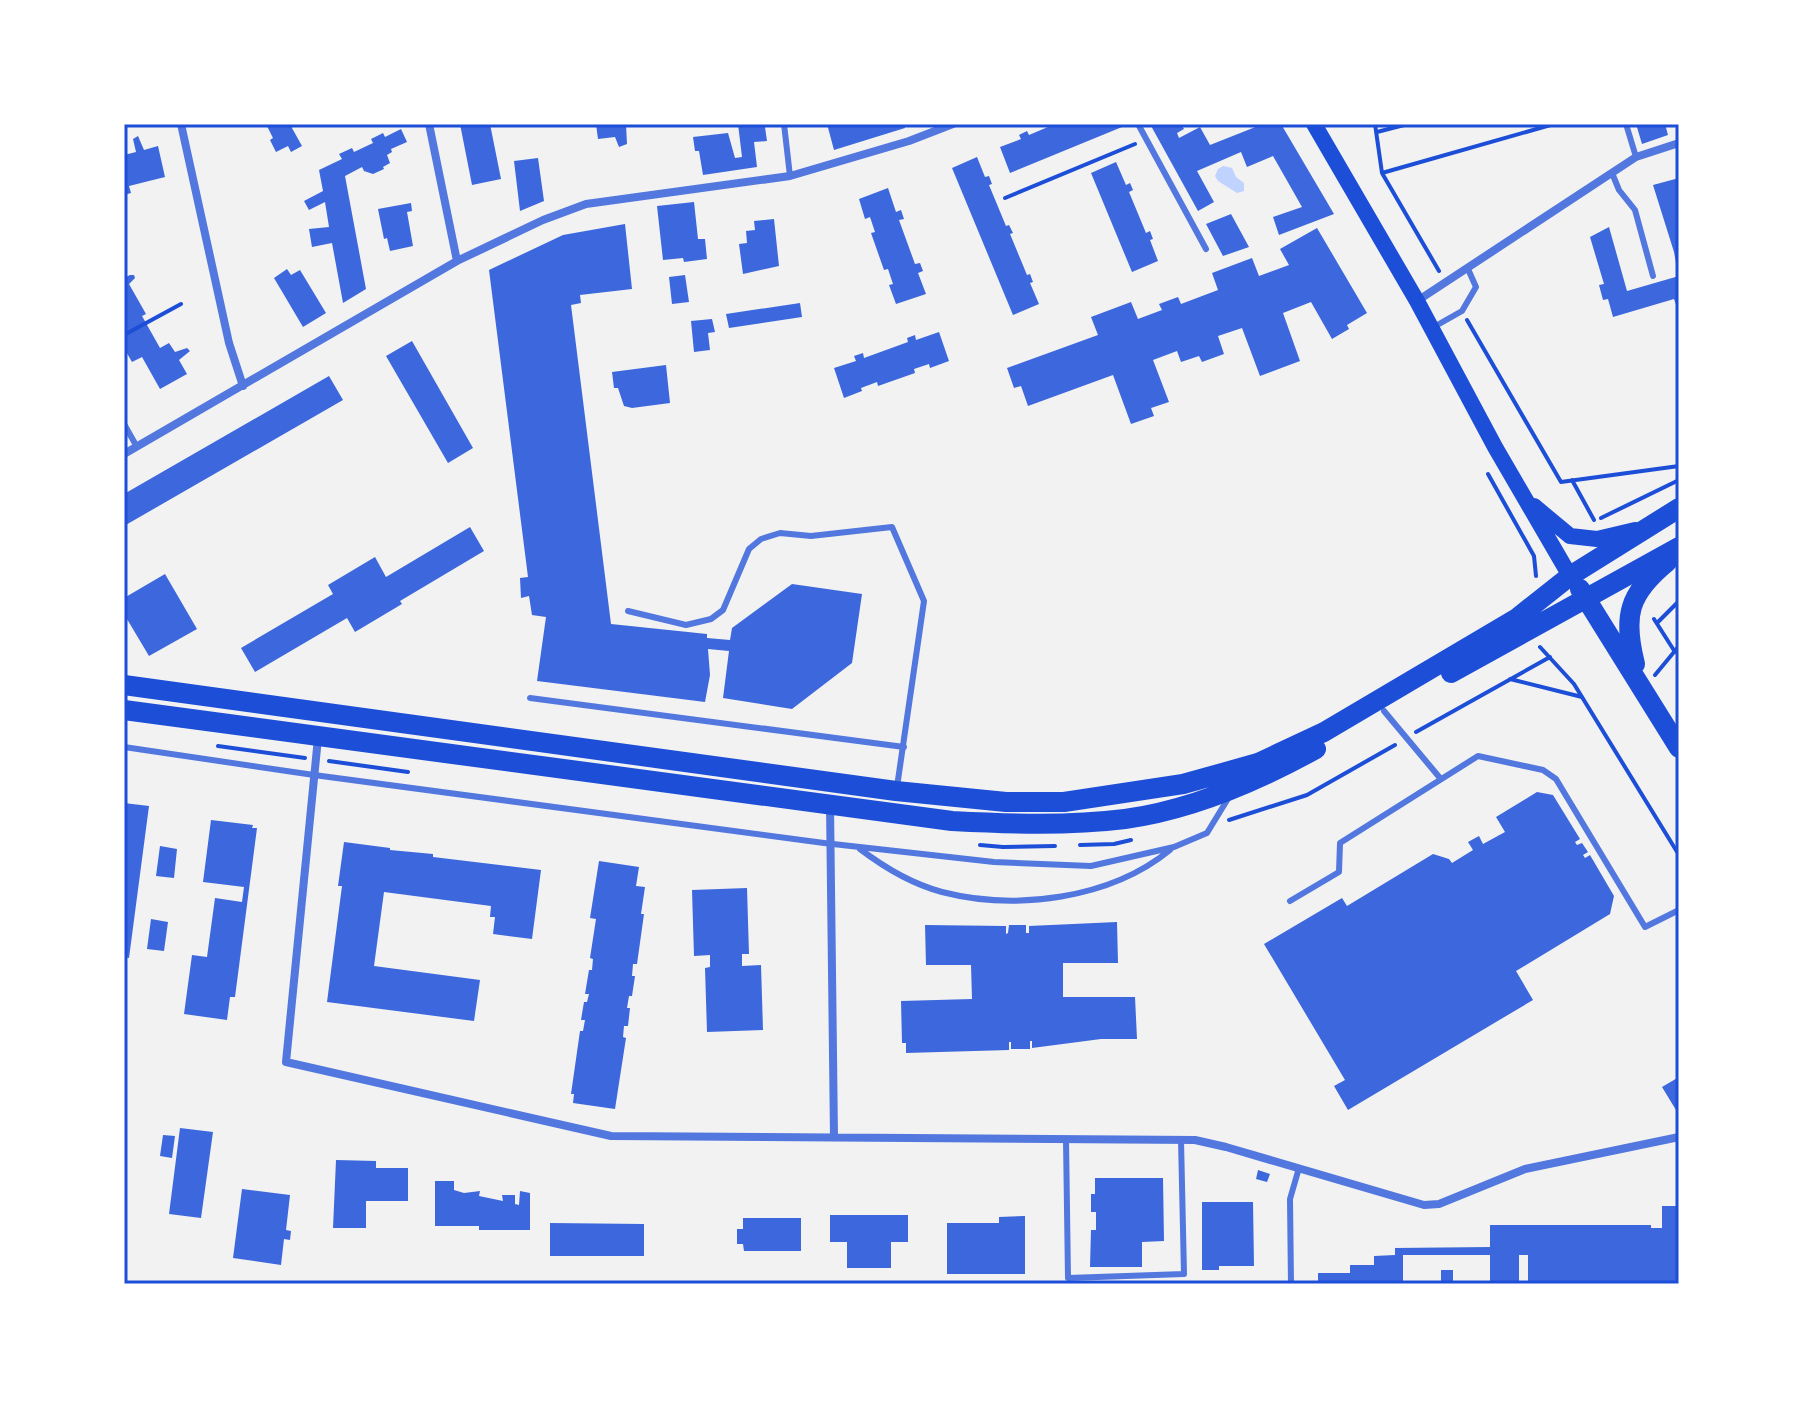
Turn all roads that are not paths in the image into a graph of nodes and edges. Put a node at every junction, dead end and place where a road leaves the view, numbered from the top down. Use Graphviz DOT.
graph roads {
  1 [pos="181,124"];
  2 [pos="429,124"];
  3 [pos="784,124"];
  4 [pos="953,124"];
  5 [pos="1138,124"];
  6 [pos="1314,124"];
  7 [pos="1626,124"];
  8 [pos="1679,143"];
  9 [pos="1636,157"];
  10 [pos="1612,173"];
  11 [pos="790,176"];
  12 [pos="1206,249"];
  13 [pos="457,261"];
  14 [pos="1468,269"];
  15 [pos="1653,276"];
  16 [pos="1417,301"];
  17 [pos="1432,328"];
  18 [pos="243,386"];
  19 [pos="124,424"];
  20 [pos="137,447"];
  21 [pos="124,454"];
  22 [pos="1523,497"];
  23 [pos="1679,508"];
  24 [pos="1651,525"];
  25 [pos="1679,550"];
  26 [pos="1570,576"];
  27 [pos="1585,597"];
  28 [pos="628,611"];
  29 [pos="1646,680"];
  30 [pos="124,685"];
  31 [pos="530,698"];
  32 [pos="124,710"];
  33 [pos="1384,711"];
  34 [pos="318,737"];
  35 [pos="124,747"];
  36 [pos="904,747"];
  37 [pos="1679,748"];
  38 [pos="314,775"];
  39 [pos="1440,778"];
  40 [pos="1235,787"];
  41 [pos="896,791"];
  42 [pos="830,804"];
  43 [pos="831,844"];
  44 [pos="858,847"];
  45 [pos="1174,847"];
  46 [pos="1290,901"];
  47 [pos="1679,910"];
  48 [pos="834,1137"];
  49 [pos="1679,1137"];
  50 [pos="1066,1139"];
  51 [pos="1181,1140"];
  52 [pos="1299,1168"];
  53 [pos="1291,1284"];
  1 -- 18 [label="street"];
  2 -- 13 [label="street"];
  3 -- 11 [label="lane"];
  4 -- 11 [label="street"];
  5 -- 12 [label="lane"];
  6 -- 16 [label="main road"];
  7 -- 9 [label="lane"];
  8 -- 9 [label="street"];
  9 -- 10 [label="street"];
  10 -- 14 [label="street"];
  10 -- 15 [label="lane"];
  11 -- 13 [label="street"];
  13 -- 18 [label="street"];
  14 -- 16 [label="street"];
  14 -- 17 [label="lane"];
  16 -- 17 [label="main road"];
  17 -- 22 [label="main road"];
  18 -- 20 [label="street"];
  19 -- 20 [label="lane"];
  20 -- 21 [label="street"];
  22 -- 24 [label="main road"];
  22 -- 26 [label="main road"];
  23 -- 24 [label="main road"];
  24 -- 26 [label="main road"];
  25 -- 27 [label="main road"];
  25 -- 29 [label="main road"];
  26 -- 27 [label="main road"];
  26 -- 41 [label="main road"];
  27 -- 29 [label="main road"];
  27 -- 33 [label="main road"];
  28 -- 36 [label="lane"];
  29 -- 37 [label="main road"];
  30 -- 41 [label="main road"];
  31 -- 36 [label="lane"];
  32 -- 34 [label="main road"];
  33 -- 39 [label="lane"];
  33 -- 40 [label="main road"];
  34 -- 38 [label="street"];
  34 -- 42 [label="main road"];
  35 -- 38 [label="lane"];
  36 -- 41 [label="lane"];
  38 -- 43 [label="lane"];
  38 -- 48 [label="street"];
  39 -- 46 [label="lane"];
  39 -- 47 [label="lane"];
  40 -- 42 [label="main road"];
  40 -- 45 [label="lane"];
  42 -- 43 [label="street"];
  43 -- 44 [label="lane"];
  43 -- 48 [label="street"];
  44 -- 45 [label="lane"];
  44 -- 45 [label="lane"];
  48 -- 50 [label="street"];
  49 -- 52 [label="street"];
  50 -- 51 [label="street"];
  50 -- 51 [label="lane"];
  51 -- 52 [label="street"];
  52 -- 53 [label="lane"];
}
